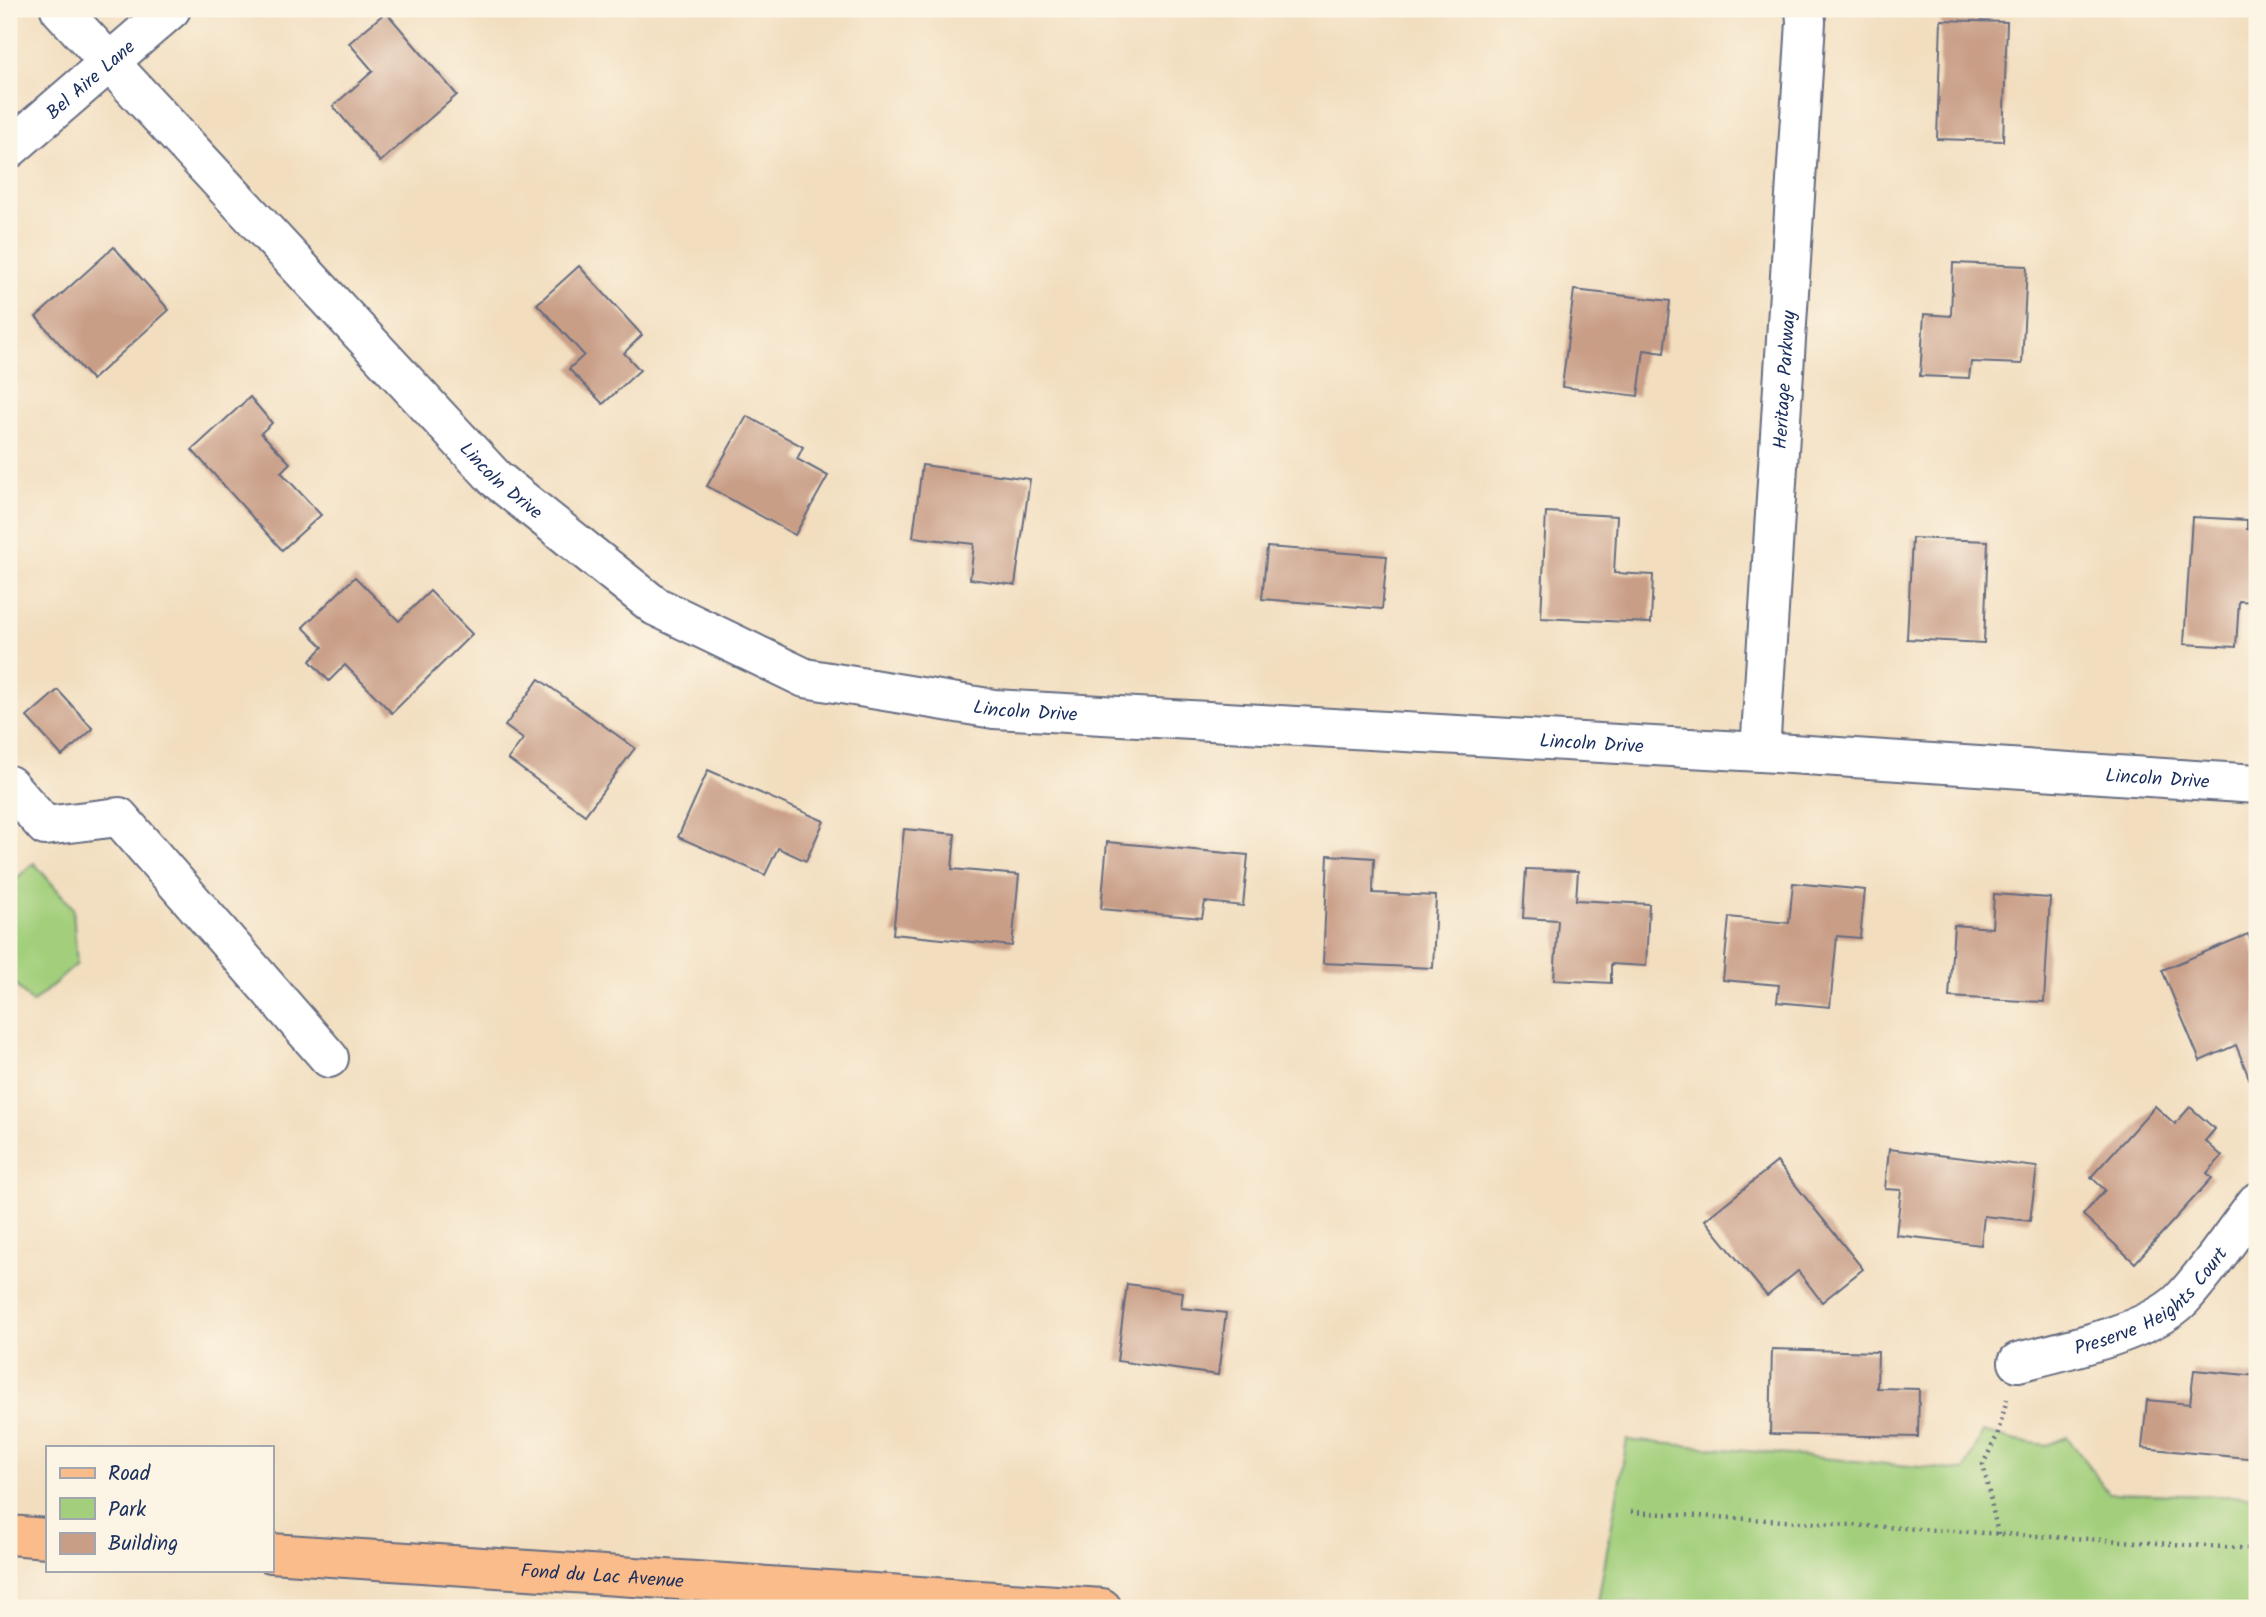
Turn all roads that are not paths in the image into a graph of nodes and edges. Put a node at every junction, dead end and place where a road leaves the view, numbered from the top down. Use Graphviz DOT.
graph roads {
  1 [pos="60,9"];
  2 [pos="171,9"];
  3 [pos="1805,9"];
  4 [pos="110,62"];
  5 [pos="9,149"];
  6 [pos="1760,752"];
  7 [pos="2257,784"];
  8 [pos="9,785"];
  9 [pos="329,1058"];
  10 [pos="2257,1202"];
  11 [pos="2018,1362"];
  12 [pos="9,1535"];
  13 [pos="46,1538"];
  14 [pos="273,1553"];
  15 [pos="1102,1608"];
  1 -- 4 [label="street, Lincoln Drive"];
  2 -- 4 [label="street, Bel Aire Lane"];
  3 -- 6 [label="street, Heritage Parkway"];
  4 -- 5 [label="street, Bel Aire Lane"];
  4 -- 6 [label="street, Lincoln Drive"];
  6 -- 7 [label="street, Lincoln Drive"];
  8 -- 9 [label="street"];
  10 -- 11 [label="street, Preserve Heights Court"];
  12 -- 13 [label="main road"];
  14 -- 15 [label="main road, Fond du Lac Avenue"];
}
